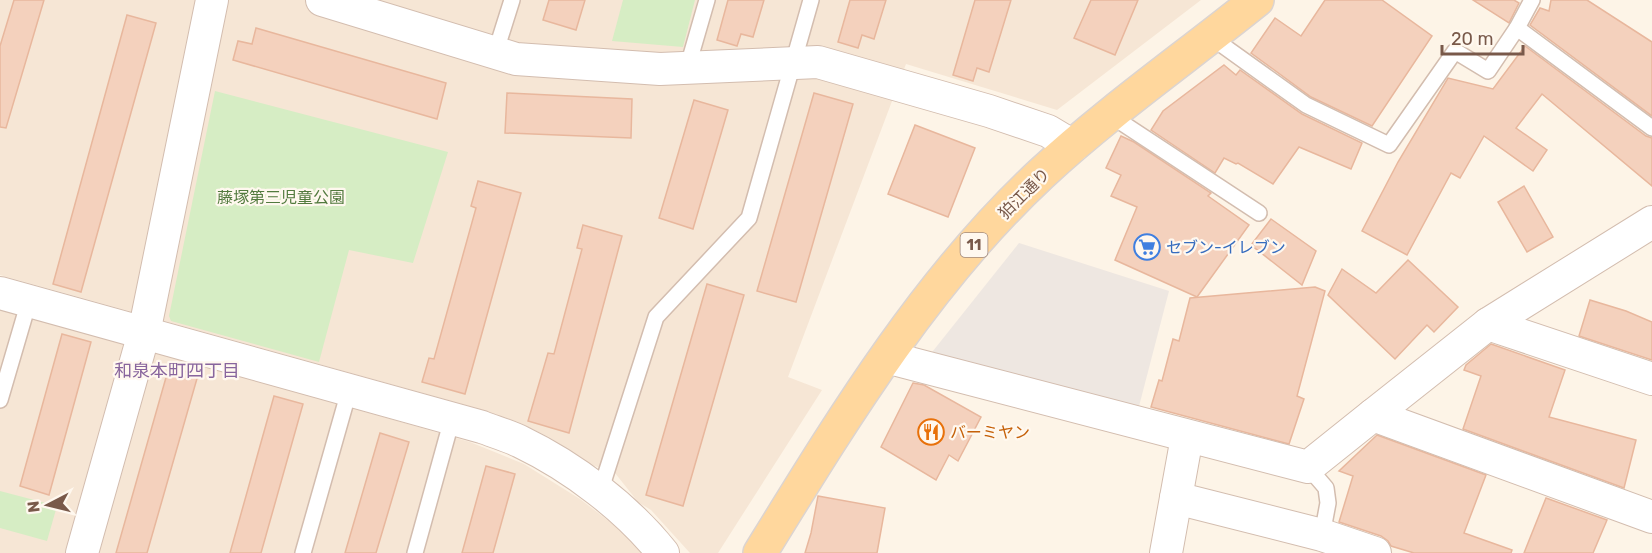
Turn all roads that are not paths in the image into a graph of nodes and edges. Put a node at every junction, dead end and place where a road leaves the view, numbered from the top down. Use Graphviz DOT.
graph roads {
  1 [pos="212,0"];
  2 [pos="322,0"];
  3 [pos="512,0"];
  4 [pos="706,0"];
  5 [pos="811,0"];
  6 [pos="1257,0"];
  7 [pos="1532,0"];
  8 [pos="1517,28"];
  9 [pos="1211,37"];
  10 [pos="495,54"];
  11 [pos="792,64"];
  12 [pos="687,69"];
  13 [pos="1110,115"];
  14 [pos="1652,128"];
  15 [pos="1073,146"];
  16 [pos="1259,213"];
  17 [pos="1652,222"];
  18 [pos="14,297"];
  19 [pos="1488,324"];
  20 [pos="144,333"];
  21 [pos="886,357"];
  22 [pos="1652,379"];
  23 [pos="349,391"];
  24 [pos="0,400"];
  25 [pos="1373,415"];
  26 [pos="452,419"];
  27 [pos="1187,437"];
  28 [pos="1308,467"];
  29 [pos="600,492"];
  30 [pos="1176,498"];
  31 [pos="1652,517"];
  32 [pos="1322,536"];
  33 [pos="82,553"];
  34 [pos="303,553"];
  35 [pos="416,553"];
  36 [pos="663,553"];
  37 [pos="760,553"];
  38 [pos="1167,553"];
  39 [pos="1374,553"];
  1 -- 20 [label="street"];
  2 -- 10 [label="street"];
  3 -- 10 [label="lane"];
  4 -- 12 [label="lane"];
  5 -- 11 [label="lane"];
  6 -- 9 [label="main road, 狛江通り / 11"];
  7 -- 8 [label="lane"];
  8 -- 9 [label="lane"];
  8 -- 14 [label="lane"];
  9 -- 13 [label="main road, 狛江通り / 11"];
  10 -- 12 [label="street"];
  11 -- 12 [label="street"];
  11 -- 15 [label="street"];
  11 -- 29 [label="lane"];
  13 -- 15 [label="main road, 狛江通り / 11"];
  13 -- 16 [label="lane"];
  15 -- 21 [label="main road, 狛江通り / 11"];
  17 -- 19 [label="street"];
  18 -- 20 [label="street"];
  18 -- 24 [label="lane"];
  19 -- 22 [label="street"];
  19 -- 25 [label="street"];
  20 -- 23 [label="street"];
  20 -- 33 [label="street"];
  21 -- 27 [label="street"];
  21 -- 37 [label="main road, 狛江通り / 11"];
  23 -- 26 [label="street"];
  23 -- 34 [label="lane"];
  25 -- 28 [label="street"];
  25 -- 31 [label="street"];
  26 -- 29 [label="street"];
  26 -- 35 [label="lane"];
  27 -- 28 [label="street"];
  27 -- 30 [label="street"];
  28 -- 32 [label="lane"];
  29 -- 36 [label="street"];
  30 -- 32 [label="street"];
  30 -- 38 [label="street"];
  32 -- 39 [label="street"];
}
